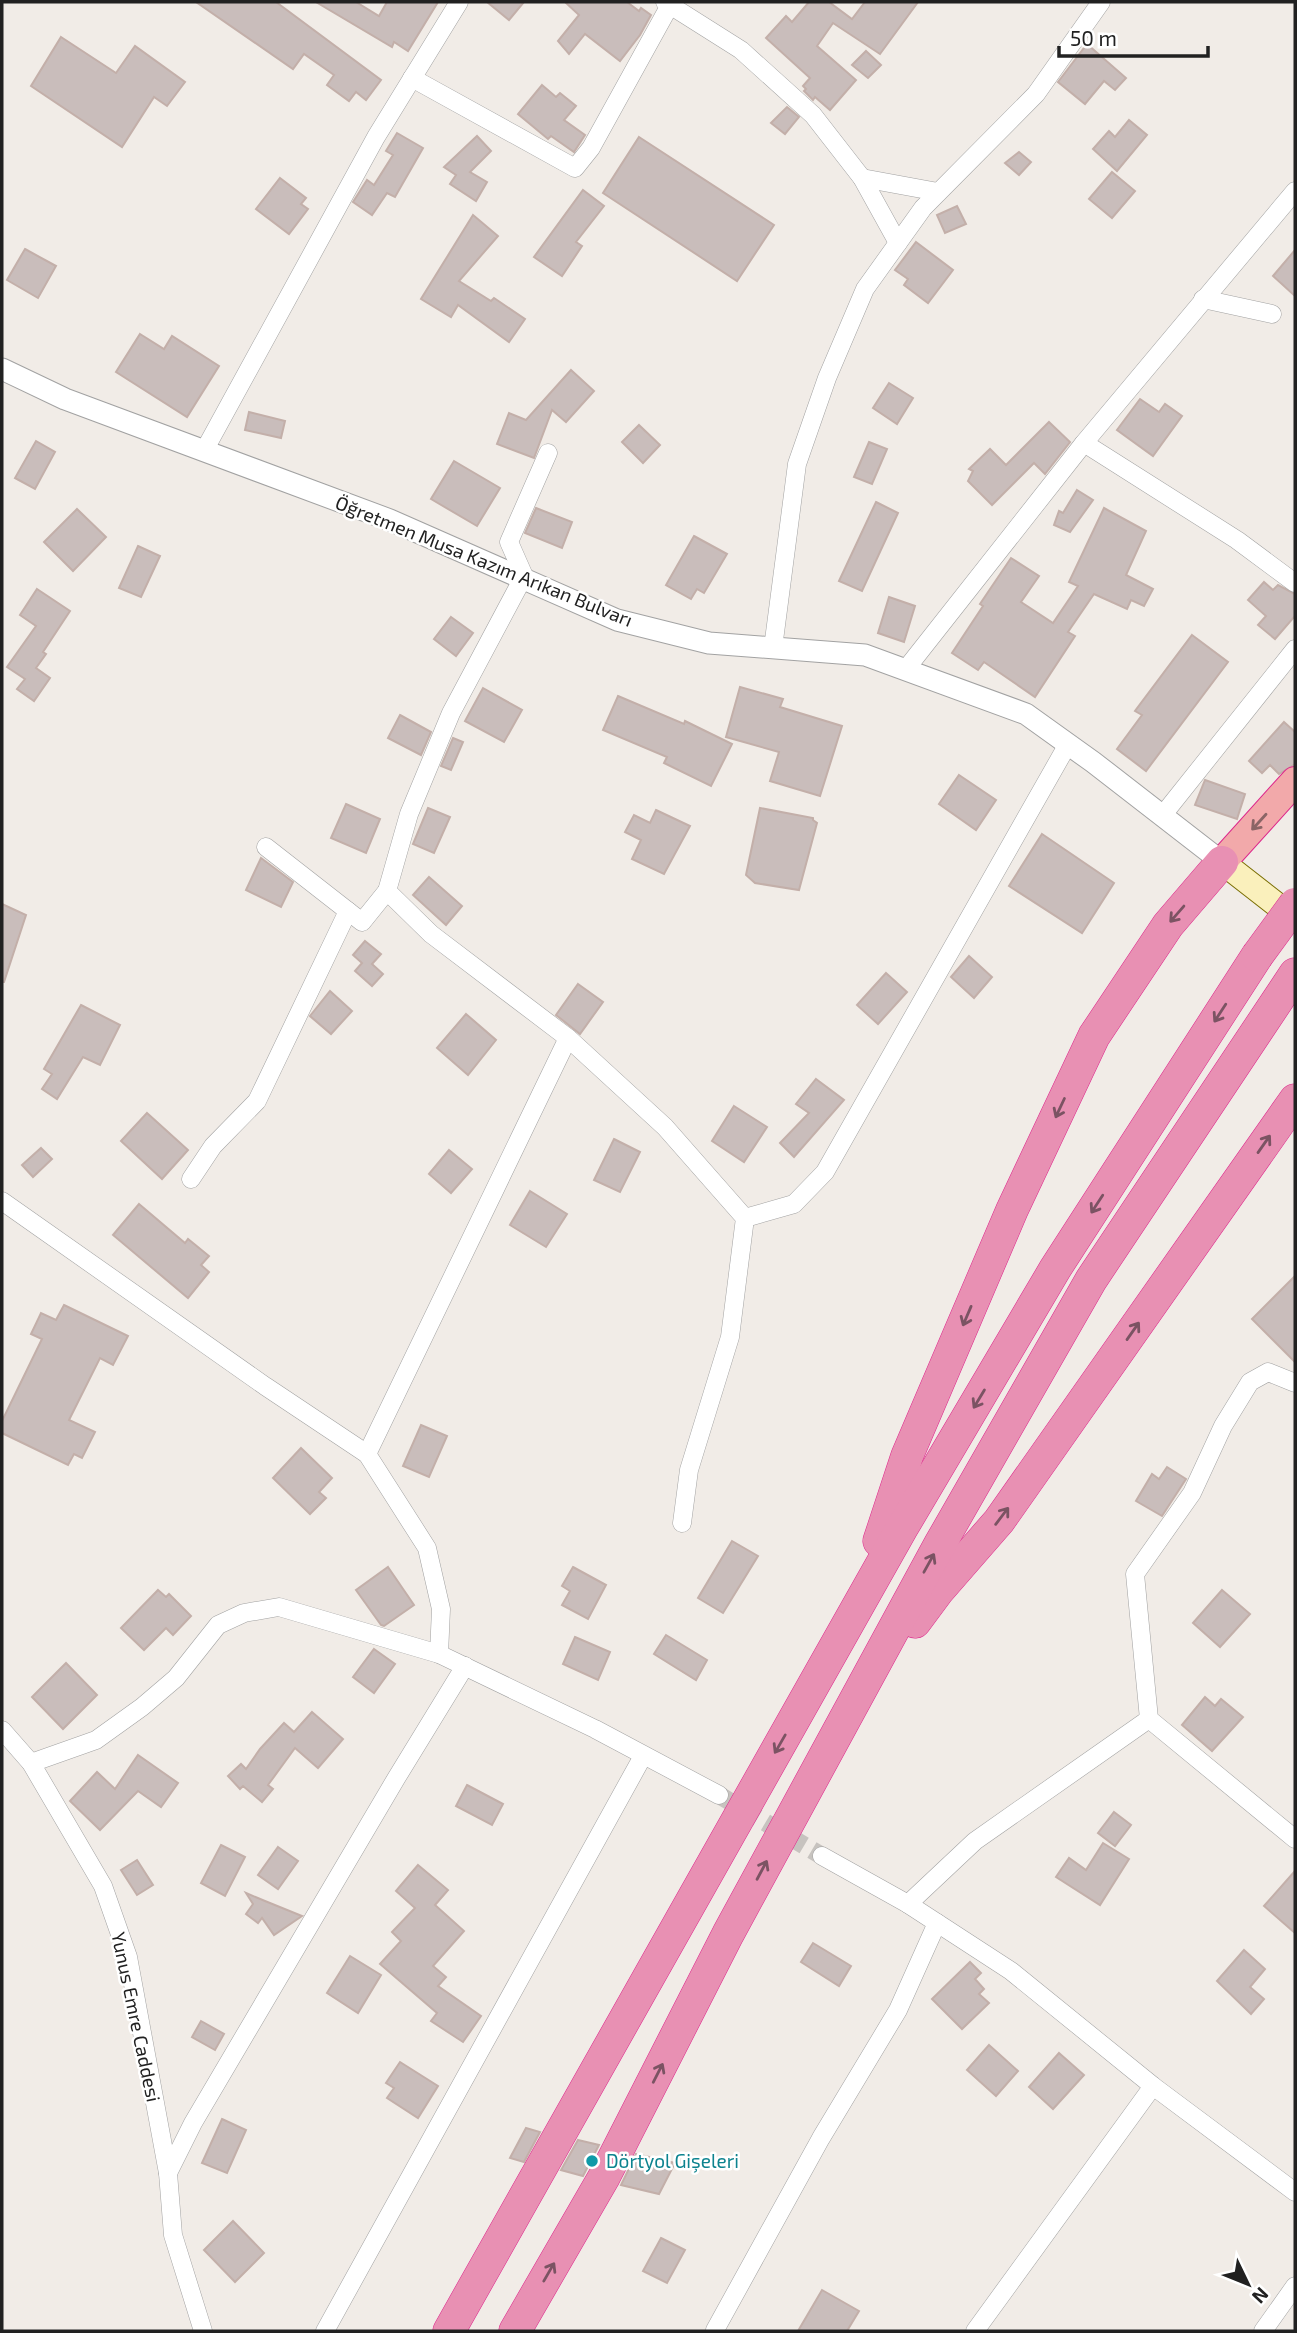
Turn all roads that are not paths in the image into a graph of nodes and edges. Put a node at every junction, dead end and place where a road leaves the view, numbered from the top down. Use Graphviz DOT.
graph roads {
  1 [pos="459,2"];
  2 [pos="1101,2"];
  3 [pos="677,6"];
  4 [pos="412,78"];
  5 [pos="862,178"];
  6 [pos="1295,191"];
  7 [pos="938,192"];
  8 [pos="898,243"];
  9 [pos="1203,299"];
  10 [pos="1272,314"];
  11 [pos="2,369"];
  12 [pos="1084,443"];
  13 [pos="204,451"];
  14 [pos="548,453"];
  15 [pos="523,579"];
  16 [pos="1295,583"];
  17 [pos="773,648"];
  18 [pos="1295,649"];
  19 [pos="906,669"];
  20 [pos="1068,744"];
  21 [pos="1295,781"];
  22 [pos="1162,816"];
  23 [pos="265,847"];
  24 [pos="1222,862"];
  25 [pos="387,891"];
  26 [pos="1295,904"];
  27 [pos="348,911"];
  28 [pos="1295,919"];
  29 [pos="1293,977"];
  30 [pos="568,1038"];
  31 [pos="1295,1100"];
  32 [pos="191,1179"];
  33 [pos="2,1201"];
  34 [pos="745,1218"];
  35 [pos="1295,1383"];
  36 [pos="367,1454"];
  37 [pos="682,1523"];
  38 [pos="439,1654"];
  39 [pos="465,1667"];
  40 [pos="799,1710"];
  41 [pos="1149,1719"];
  42 [pos="840,1725"];
  43 [pos="5,1741"];
  44 [pos="643,1756"];
  45 [pos="31,1763"];
  46 [pos="719,1795"];
  47 [pos="1295,1839"];
  48 [pos="822,1856"];
  49 [pos="908,1904"];
  50 [pos="937,1923"];
  51 [pos="1153,2086"];
  52 [pos="168,2173"];
  53 [pos="1295,2192"];
  54 [pos="1295,2286"];
  55 [pos="715,2330"];
  56 [pos="203,2331"];
  57 [pos="325,2331"];
  58 [pos="449,2331"];
  59 [pos="515,2331"];
  60 [pos="975,2331"];
  61 [pos="1263,2331"];
  1 -- 4 [label="street"];
  2 -- 7 [label="street"];
  3 -- 4 [label="street"];
  3 -- 5 [label="street"];
  4 -- 13 [label="street"];
  5 -- 7 [label="street"];
  5 -- 8 [label="street"];
  6 -- 9 [label="street"];
  7 -- 8 [label="street"];
  8 -- 17 [label="street"];
  9 -- 10 [label="street"];
  9 -- 12 [label="street"];
  11 -- 13 [label="street, Öğretmen Musa Kazım Arıkan Bulvarı"];
  12 -- 16 [label="street"];
  12 -- 19 [label="street"];
  13 -- 15 [label="street, Öğretmen Musa Kazım Arıkan Bulvarı"];
  14 -- 15 [label="street"];
  15 -- 17 [label="street, Öğretmen Musa Kazım Arıkan Bulvarı"];
  15 -- 25 [label="street"];
  17 -- 19 [label="street, Öğretmen Musa Kazım Arıkan Bulvarı"];
  18 -- 22 [label="street"];
  19 -- 20 [label="street, Öğretmen Musa Kazım Arıkan Bulvarı"];
  20 -- 22 [label="street, Öğretmen Musa Kazım Arıkan Bulvarı"];
  20 -- 34 [label="street"];
  21 -- 24 [label="highway, one-way"];
  22 -- 24 [label="street, Öğretmen Musa Kazım Arıkan Bulvarı"];
  23 -- 27 [label="street"];
  24 -- 28 [label="main road"];
  24 -- 40 [label="highway, one-way"];
  25 -- 27 [label="street"];
  25 -- 30 [label="street"];
  26 -- 40 [label="highway, one-way, bridge"];
  27 -- 32 [label="street"];
  42 -- 29 [label="highway, one-way"];
  30 -- 34 [label="street"];
  30 -- 36 [label="street"];
  42 -- 31 [label="highway, one-way"];
  33 -- 36 [label="street"];
  34 -- 37 [label="street"];
  35 -- 41 [label="street"];
  36 -- 38 [label="street"];
  38 -- 39 [label="street"];
  38 -- 45 [label="street"];
  39 -- 44 [label="street"];
  39 -- 52 [label="street"];
  40 -- 58 [label="highway, one-way"];
  41 -- 47 [label="street"];
  41 -- 49 [label="street"];
  59 -- 42 [label="highway, one-way"];
  43 -- 45 [label="street, Yunus Emre Caddesi"];
  44 -- 46 [label="street"];
  44 -- 57 [label="street"];
  45 -- 52 [label="street, Yunus Emre Caddesi"];
  48 -- 49 [label="street"];
  49 -- 50 [label="street"];
  50 -- 51 [label="street"];
  50 -- 55 [label="street"];
  51 -- 53 [label="street"];
  51 -- 60 [label="street"];
  52 -- 56 [label="street, Yunus Emre Caddesi"];
  54 -- 61 [label="street"];
}
